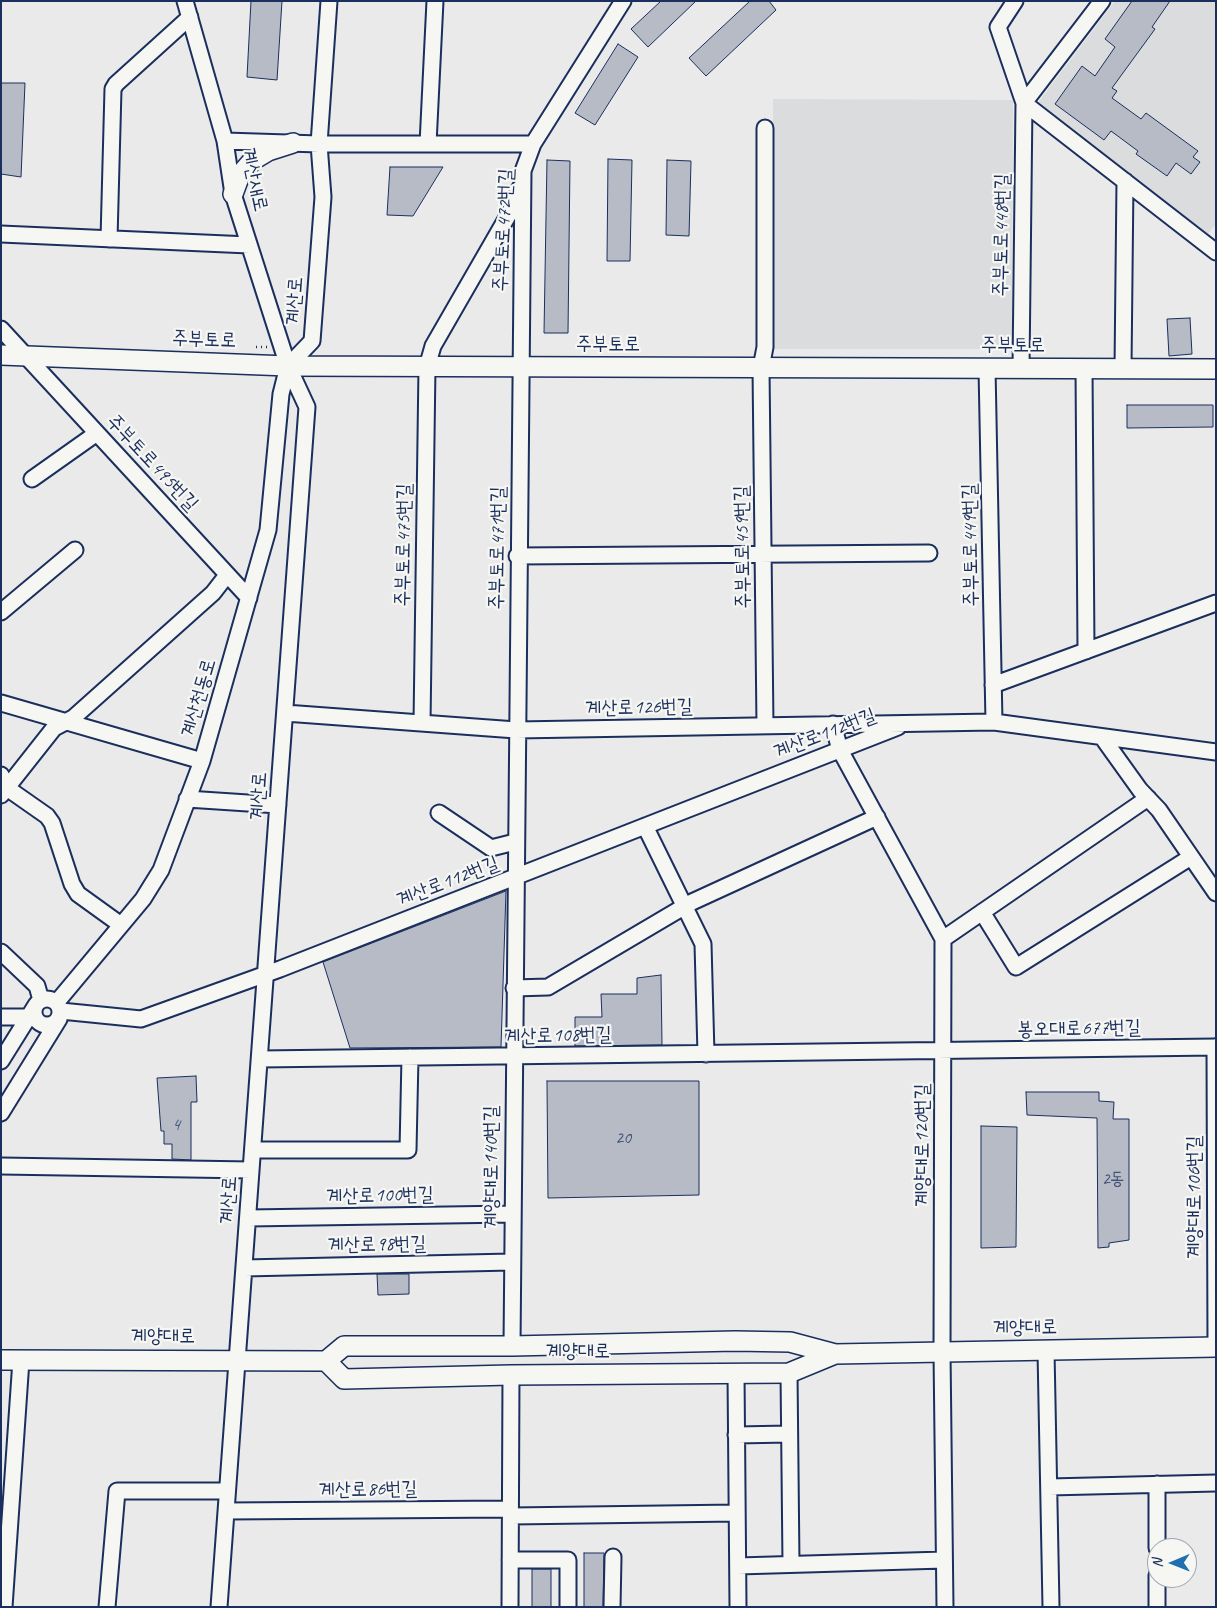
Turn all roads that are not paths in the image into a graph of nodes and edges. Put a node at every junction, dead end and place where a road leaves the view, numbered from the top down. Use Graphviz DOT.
graph roads {
  1 [pos="185,1"];
  2 [pos="329,1"];
  3 [pos="435,1"];
  4 [pos="623,1"];
  5 [pos="1015,1"];
  6 [pos="1102,1"];
  7 [pos="190,17"];
  8 [pos="1024,103"];
  9 [pos="764,128"];
  10 [pos="225,141"];
  11 [pos="293,143"];
  12 [pos="319,144"];
  13 [pos="428,144"];
  14 [pos="533,144"];
  15 [pos="523,180"];
  16 [pos="1124,181"];
  17 [pos="232,194"];
  18 [pos="1,234"];
  19 [pos="109,239"];
  20 [pos="249,245"];
  21 [pos="1216,252"];
  22 [pos="1,329"];
  23 [pos="1,354"];
  24 [pos="26,356"];
  25 [pos="288,366"];
  26 [pos="426,367"];
  27 [pos="519,367"];
  28 [pos="761,368"];
  29 [pos="988,368"];
  30 [pos="1021,368"];
  31 [pos="1084,368"];
  32 [pos="1122,368"];
  33 [pos="1216,368"];
  34 [pos="97,433"];
  35 [pos="32,479"];
  36 [pos="75,550"];
  37 [pos="929,553"];
  38 [pos="763,555"];
  39 [pos="517,556"];
  40 [pos="228,575"];
  41 [pos="249,598"];
  42 [pos="1216,603"];
  43 [pos="1,612"];
  44 [pos="1086,651"];
  45 [pos="993,685"];
  46 [pos="1,703"];
  47 [pos="285,713"];
  48 [pos="66,722"];
  49 [pos="994,722"];
  50 [pos="422,723"];
  51 [pos="908,723"];
  52 [pos="833,724"];
  53 [pos="765,726"];
  54 [pos="516,730"];
  55 [pos="1102,737"];
  56 [pos="840,750"];
  57 [pos="1216,752"];
  58 [pos="202,761"];
  59 [pos="3,786"];
  60 [pos="1148,798"];
  61 [pos="187,799"];
  62 [pos="278,806"];
  63 [pos="439,813"];
  64 [pos="877,817"];
  65 [pos="645,826"];
  66 [pos="515,842"];
  67 [pos="1191,857"];
  68 [pos="515,877"];
  69 [pos="1216,893"];
  70 [pos="686,908"];
  71 [pos="982,912"];
  72 [pos="121,925"];
  73 [pos="943,939"];
  74 [pos="1,952"];
  75 [pos="266,975"];
  76 [pos="514,988"];
  77 [pos="35,1007"];
  78 [pos="59,1011"];
  79 [pos="1,1017"];
  80 [pos="1215,1047"];
  81 [pos="943,1051"];
  82 [pos="706,1054"];
  83 [pos="513,1056"];
  84 [pos="410,1057"];
  85 [pos="260,1059"];
  86 [pos="1,1061"];
  87 [pos="1,1113"];
  88 [pos="253,1150"];
  89 [pos="1,1166"];
  90 [pos="251,1170"];
  91 [pos="512,1214"];
  92 [pos="248,1218"];
  93 [pos="511,1262"];
  94 [pos="244,1268"];
  95 [pos="512,1346"];
  96 [pos="1216,1347"];
  97 [pos="1046,1351"];
  98 [pos="942,1352"];
  99 [pos="834,1354"];
  100 [pos="1,1360"];
  101 [pos="21,1360"];
  102 [pos="237,1360"];
  103 [pos="326,1361"];
  104 [pos="789,1373"];
  105 [pos="736,1374"];
  106 [pos="511,1375"];
  107 [pos="789,1434"];
  108 [pos="736,1435"];
  109 [pos="1216,1483"];
  110 [pos="1157,1484"];
  111 [pos="1049,1487"];
  112 [pos="227,1491"];
  113 [pos="226,1512"];
  114 [pos="511,1512"];
  115 [pos="737,1514"];
  116 [pos="5,1528"];
  117 [pos="1157,1538"];
  118 [pos="613,1558"];
  119 [pos="510,1560"];
  120 [pos="944,1560"];
  121 [pos="791,1564"];
  122 [pos="738,1566"];
  123 [pos="1157,1588"];
  124 [pos="4,1607"];
  125 [pos="107,1607"];
  126 [pos="218,1607"];
  127 [pos="510,1607"];
  128 [pos="568,1607"];
  129 [pos="612,1607"];
  130 [pos="738,1607"];
  131 [pos="945,1607"];
  132 [pos="1051,1607"];
  133 [pos="1157,1607"];
  1 -- 7 [label="street, 계산새로"];
  2 -- 12 [label="street, 계산로"];
  3 -- 13 [label="street"];
  4 -- 14 [label="street, 주부토로472번길"];
  5 -- 8 [label="street, 주부토로448번길"];
  6 -- 8 [label="street"];
  7 -- 10 [label="street, 계산새로"];
  7 -- 19 [label="street"];
  8 -- 16 [label="street"];
  8 -- 30 [label="street, 주부토로448번길"];
  9 -- 28 [label="street, 주부토로459번길"];
  10 -- 11 [label="street"];
  10 -- 17 [label="street, 계산새로"];
  11 -- 12 [label="street"];
  11 -- 17 [label="main road"];
  12 -- 13 [label="street"];
  12 -- 25 [label="street, 계산로"];
  13 -- 14 [label="street"];
  14 -- 15 [label="street, 주부토로472번길"];
  15 -- 26 [label="street, 주부토로475번길"];
  15 -- 27 [label="street, 주부토로472번길"];
  16 -- 21 [label="street"];
  16 -- 32 [label="street"];
  17 -- 20 [label="street, 계산새로"];
  18 -- 19 [label="street"];
  19 -- 20 [label="street"];
  20 -- 25 [label="street, 계산새로"];
  22 -- 24 [label="street, 주부토로495번길"];
  23 -- 24 [label="main road, 주부토로"];
  24 -- 25 [label="main road, 주부토로"];
  24 -- 34 [label="street, 주부토로495번길"];
  25 -- 26 [label="main road, 주부토로"];
  25 -- 41 [label="street, 계산천동로"];
  25 -- 47 [label="street, 계산로"];
  26 -- 27 [label="main road, 주부토로"];
  26 -- 50 [label="street, 주부토로475번길"];
  27 -- 28 [label="main road, 주부토로"];
  27 -- 39 [label="street, 주부토로471번길"];
  28 -- 29 [label="main road, 주부토로"];
  28 -- 38 [label="street, 주부토로459번길"];
  29 -- 30 [label="main road, 주부토로"];
  29 -- 45 [label="street, 주부토로449번길"];
  30 -- 31 [label="main road, 주부토로"];
  31 -- 32 [label="main road, 주부토로"];
  31 -- 44 [label="street"];
  32 -- 33 [label="main road, 주부토로"];
  34 -- 35 [label="street"];
  34 -- 40 [label="street, 주부토로495번길"];
  36 -- 43 [label="street"];
  37 -- 38 [label="street"];
  38 -- 39 [label="street"];
  38 -- 53 [label="street, 주부토로459번길"];
  39 -- 54 [label="street, 주부토로471번길"];
  40 -- 41 [label="street, 주부토로495번길"];
  40 -- 48 [label="street"];
  41 -- 58 [label="street, 계산천동로"];
  42 -- 44 [label="street"];
  44 -- 45 [label="street"];
  45 -- 49 [label="street, 주부토로449번길"];
  46 -- 48 [label="street"];
  47 -- 50 [label="street, 계산로126번길"];
  47 -- 62 [label="street, 계산로"];
  48 -- 58 [label="street"];
  48 -- 59 [label="street"];
  49 -- 51 [label="street, 계산로126번길"];
  49 -- 55 [label="street, 계산로126번길"];
  50 -- 54 [label="street, 계산로126번길"];
  51 -- 52 [label="street, 계산로126번길"];
  51 -- 56 [label="street, 계산로112번길"];
  52 -- 53 [label="street, 계산로126번길"];
  52 -- 56 [label="street, 계양대로120번길"];
  53 -- 54 [label="street, 계산로126번길"];
  54 -- 66 [label="street, 계양대로140번길"];
  55 -- 57 [label="street, 계산로126번길"];
  55 -- 60 [label="street"];
  56 -- 64 [label="street, 계양대로120번길"];
  56 -- 65 [label="street, 계산로112번길"];
  58 -- 61 [label="street, 계산천동로"];
  59 -- 72 [label="street"];
  60 -- 67 [label="street"];
  60 -- 71 [label="street"];
  61 -- 62 [label="street"];
  61 -- 72 [label="street, 계산천동로"];
  62 -- 75 [label="street, 계산로"];
  63 -- 66 [label="street"];
  64 -- 70 [label="street"];
  64 -- 73 [label="street, 계양대로120번길"];
  65 -- 68 [label="street, 계산로112번길"];
  65 -- 70 [label="street"];
  66 -- 68 [label="street, 계양대로140번길"];
  67 -- 69 [label="street"];
  67 -- 71 [label="street"];
  68 -- 75 [label="street, 계산로112번길"];
  68 -- 76 [label="street, 계양대로140번길"];
  70 -- 76 [label="street"];
  70 -- 82 [label="street"];
  71 -- 73 [label="street"];
  72 -- 78 [label="street, 계산천동로"];
  73 -- 81 [label="street, 계양대로120번길"];
  74 -- 77 [label="street"];
  75 -- 78 [label="street, 계산로112번길"];
  75 -- 85 [label="street, 계산로"];
  76 -- 83 [label="street, 계양대로140번길"];
  77 -- 78 [label="street"];
  77 -- 78 [label="street"];
  77 -- 79 [label="street"];
  77 -- 86 [label="street"];
  78 -- 87 [label="street, 계산천동로"];
  80 -- 81 [label="street, 봉오대로677번길"];
  80 -- 96 [label="street, 계양대로106번길"];
  81 -- 82 [label="street, 계산로108번길"];
  81 -- 98 [label="street, 계양대로120번길"];
  82 -- 83 [label="street, 계산로108번길"];
  83 -- 84 [label="street, 계산로108번길"];
  83 -- 91 [label="street, 계양대로140번길"];
  84 -- 85 [label="street, 계산로108번길"];
  84 -- 88 [label="street"];
  85 -- 88 [label="street, 계산로"];
  88 -- 90 [label="street, 계산로"];
  89 -- 90 [label="street"];
  90 -- 92 [label="street, 계산로"];
  91 -- 92 [label="street, 계산로100번길"];
  91 -- 93 [label="street, 계양대로140번길"];
  92 -- 94 [label="street, 계산로"];
  93 -- 94 [label="street, 계산로98번길"];
  93 -- 95 [label="street, 계양대로140번길"];
  94 -- 102 [label="street, 계산로"];
  95 -- 99 [label="main road, 계양대로"];
  95 -- 103 [label="main road, 계양대로"];
  96 -- 97 [label="main road, 계양대로"];
  97 -- 98 [label="main road, 계양대로"];
  97 -- 111 [label="street"];
  98 -- 99 [label="main road, 계양대로"];
  98 -- 120 [label="street, 계양대로120번길"];
  99 -- 104 [label="main road, 계양대로"];
  100 -- 101 [label="main road, 계양대로"];
  101 -- 102 [label="main road, 계양대로"];
  101 -- 116 [label="street"];
  102 -- 103 [label="main road, 계양대로"];
  102 -- 112 [label="street, 계산로"];
  103 -- 106 [label="main road, 계양대로"];
  104 -- 105 [label="main road, 계양대로"];
  104 -- 107 [label="street"];
  105 -- 106 [label="main road, 계양대로"];
  105 -- 108 [label="street"];
  106 -- 114 [label="street"];
  107 -- 108 [label="street"];
  107 -- 121 [label="street"];
  108 -- 115 [label="street"];
  109 -- 110 [label="street"];
  110 -- 111 [label="street"];
  110 -- 117 [label="street"];
  111 -- 132 [label="street"];
  112 -- 113 [label="street, 계산로"];
  112 -- 125 [label="street"];
  113 -- 114 [label="street, 계산로86번길"];
  113 -- 126 [label="street, 계산로"];
  114 -- 115 [label="street, 계산로86번길"];
  114 -- 119 [label="street"];
  115 -- 122 [label="street"];
  116 -- 124 [label="street"];
  118 -- 129 [label="street"];
  119 -- 127 [label="street"];
  119 -- 128 [label="street"];
  120 -- 121 [label="street"];
  120 -- 131 [label="street, 계양대로120번길"];
  121 -- 122 [label="street"];
  122 -- 130 [label="street"];
  123 -- 133 [label="street"];
}
